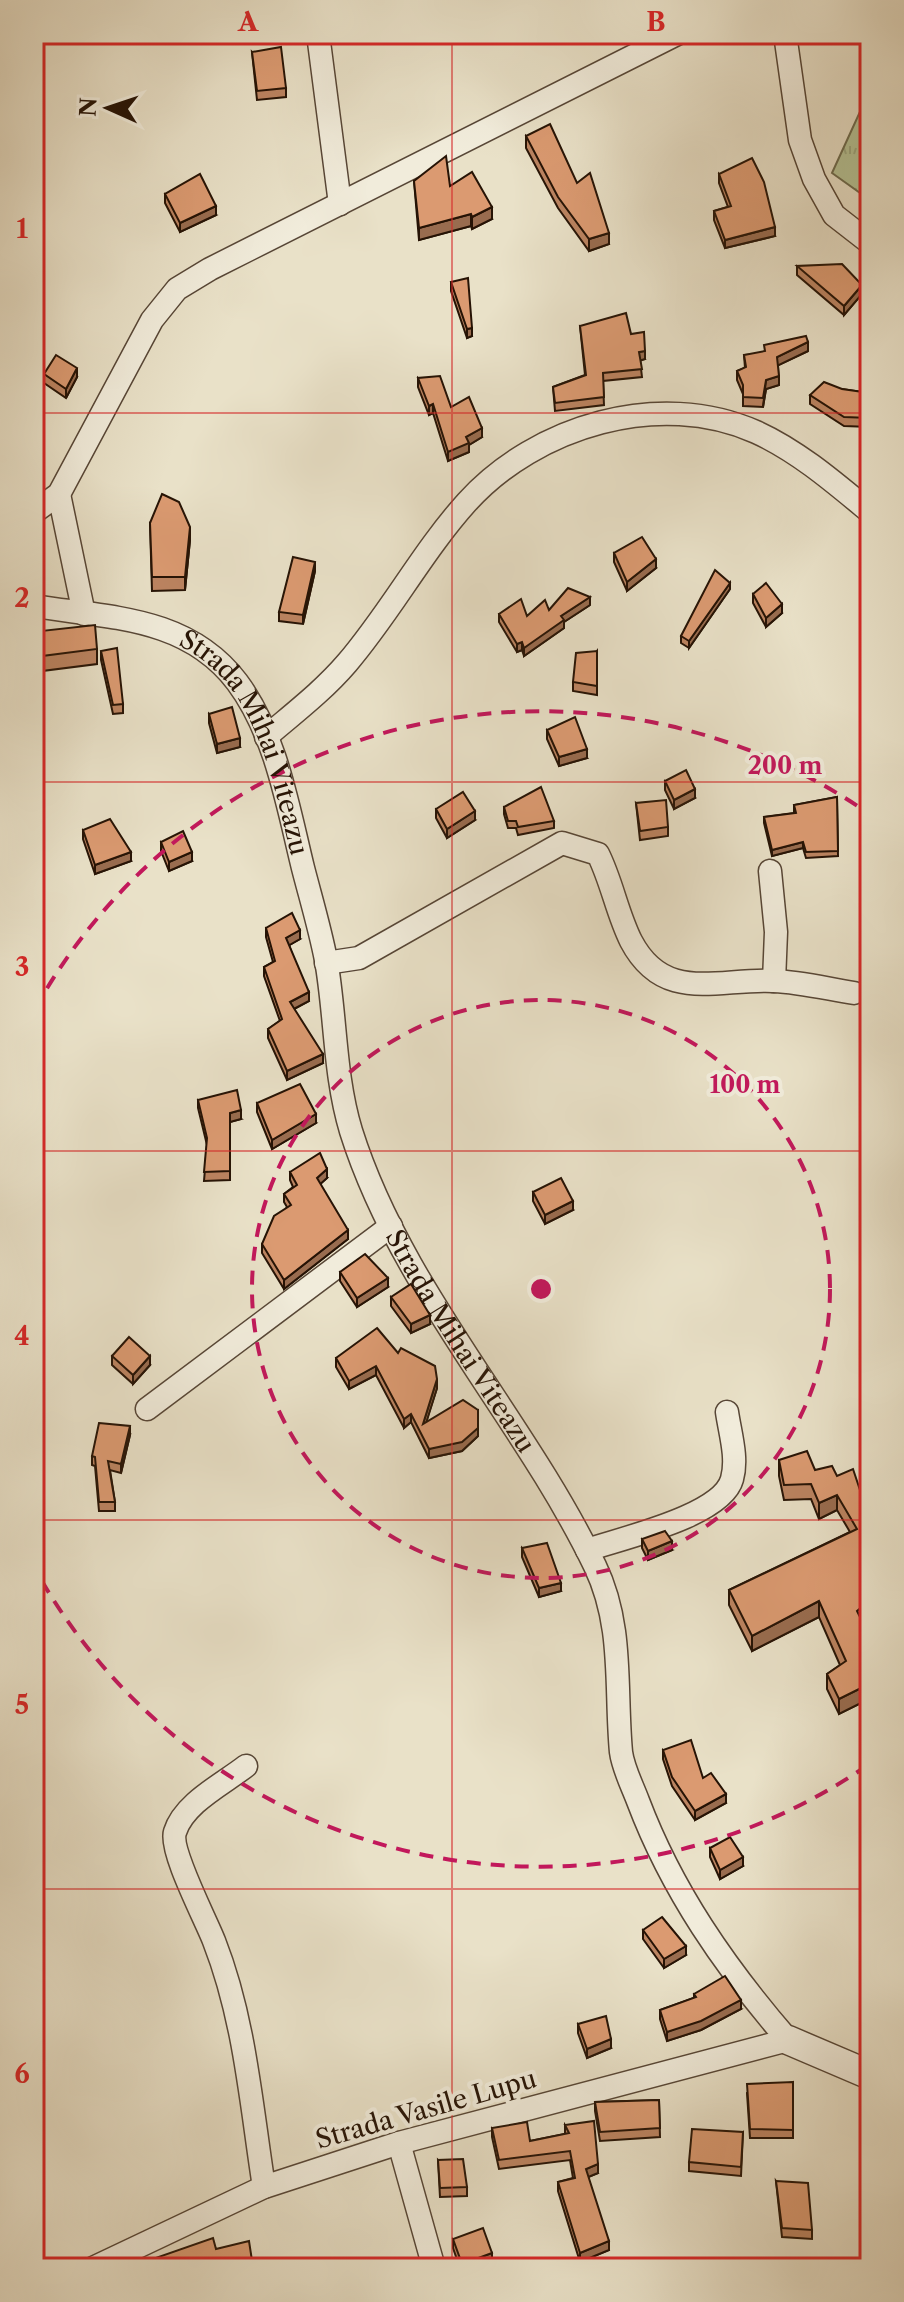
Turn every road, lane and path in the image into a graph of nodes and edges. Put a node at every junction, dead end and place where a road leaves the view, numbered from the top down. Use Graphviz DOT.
graph roads {
  1 [pos="318,34"];
  2 [pos="677,34"];
  3 [pos="785,34"];
  4 [pos="340,204"];
  5 [pos="870,243"];
  6 [pos="59,494"];
  7 [pos="34,512"];
  8 [pos="870,512"];
  9 [pos="34,606"];
  10 [pos="84,614"];
  11 [pos="266,737"];
  12 [pos="770,871"];
  13 [pos="326,963"];
  14 [pos="774,981"];
  15 [pos="854,993"];
  16 [pos="391,1226"];
  17 [pos="147,1409"];
  18 [pos="727,1412"];
  19 [pos="587,1550"];
  20 [pos="246,1766"];
  21 [pos="788,2040"];
  22 [pos="870,2075"];
  23 [pos="399,2143"];
  24 [pos="264,2187"];
  25 [pos="93,2268"];
  26 [pos="434,2268"];
  1 -- 4 [label="street"];
  2 -- 4 [label="street"];
  3 -- 5 [label="street"];
  4 -- 6 [label="street"];
  6 -- 7 [label="street"];
  6 -- 10 [label="street"];
  8 -- 11 [label="street"];
  9 -- 10 [label="street, Strada Mihai Viteazu"];
  10 -- 11 [label="street, Strada Mihai Viteazu"];
  11 -- 13 [label="street, Strada Mihai Viteazu"];
  12 -- 14 [label="street"];
  13 -- 14 [label="street"];
  13 -- 16 [label="street, Strada Mihai Viteazu"];
  14 -- 15 [label="street"];
  16 -- 17 [label="street"];
  16 -- 19 [label="street, Strada Mihai Viteazu"];
  18 -- 19 [label="street"];
  19 -- 21 [label="street, Strada Mihai Viteazu"];
  20 -- 24 [label="street"];
  21 -- 22 [label="street, Strada Mihai Viteazu"];
  21 -- 23 [label="street, Strada Vasile Lupu"];
  23 -- 24 [label="street, Strada Vasile Lupu"];
  23 -- 26 [label="street"];
  24 -- 25 [label="street, Strada Vasile Lupu"];
}
